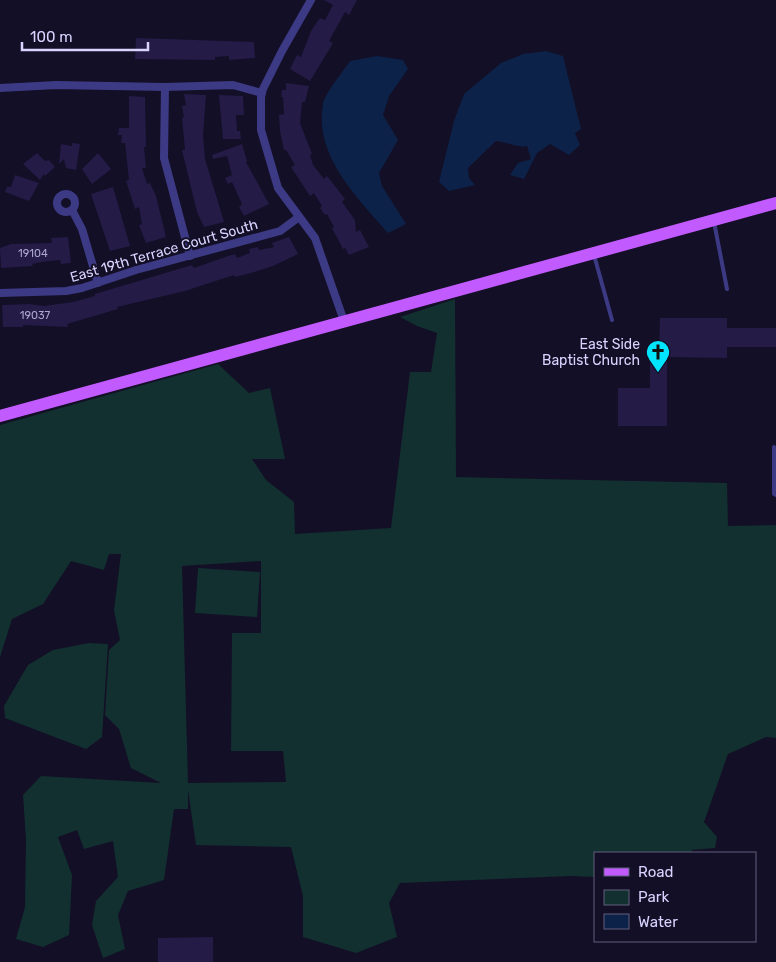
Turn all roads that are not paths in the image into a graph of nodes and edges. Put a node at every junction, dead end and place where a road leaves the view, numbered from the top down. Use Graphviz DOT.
graph roads {
  1 [pos="311,0"];
  2 [pos="165,87"];
  3 [pos="0,88"];
  4 [pos="262,93"];
  5 [pos="776,203"];
  6 [pos="72,210"];
  7 [pos="299,217"];
  8 [pos="713,220"];
  9 [pos="594,253"];
  10 [pos="190,256"];
  11 [pos="98,283"];
  12 [pos="727,289"];
  13 [pos="0,294"];
  14 [pos="344,320"];
  15 [pos="612,320"];
  16 [pos="0,416"];
  17 [pos="774,447"];
  18 [pos="776,495"];
  1 -- 4 [label="street"];
  2 -- 3 [label="street"];
  2 -- 4 [label="street"];
  2 -- 10 [label="street"];
  4 -- 7 [label="street"];
  5 -- 8 [label="main road"];
  6 -- 11 [label="street"];
  7 -- 10 [label="street, East 19th Terrace Court South"];
  7 -- 14 [label="street"];
  8 -- 9 [label="main road"];
  8 -- 12 [label="lane"];
  9 -- 14 [label="main road"];
  9 -- 15 [label="lane"];
  10 -- 11 [label="street, East 19th Terrace Court South"];
  11 -- 13 [label="street, East 19th Terrace Court South"];
  14 -- 16 [label="main road"];
  17 -- 18 [label="lane"];
}
